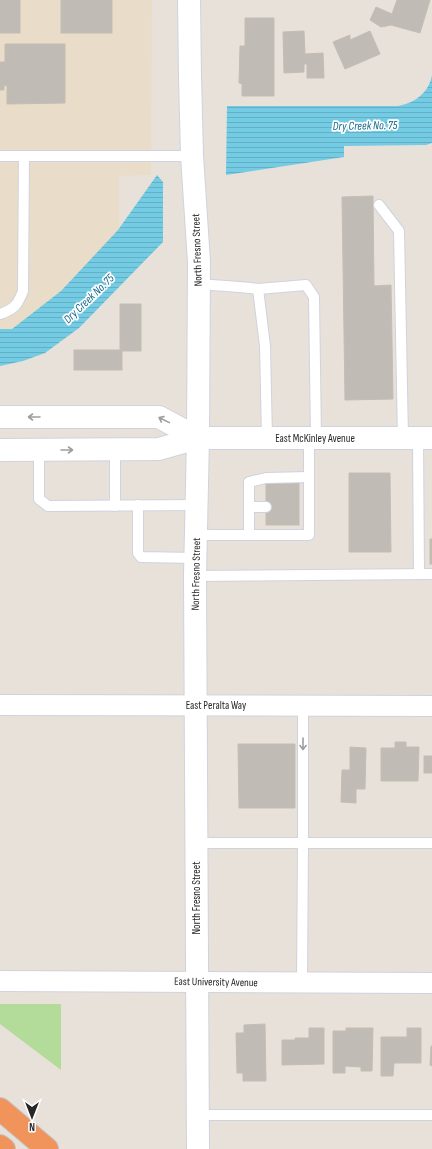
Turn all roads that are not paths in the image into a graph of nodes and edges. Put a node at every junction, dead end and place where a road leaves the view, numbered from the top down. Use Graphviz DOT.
graph roads {
  1 [pos="189,0"];
  2 [pos="0,156"];
  3 [pos="24,156"];
  4 [pos="193,158"];
  5 [pos="379,205"];
  6 [pos="199,284"];
  7 [pos="258,289"];
  8 [pos="0,314"];
  9 [pos="0,417"];
  10 [pos="198,438"];
  11 [pos="267,438"];
  12 [pos="313,438"];
  13 [pos="418,438"];
  14 [pos="0,450"];
  15 [pos="39,450"];
  16 [pos="115,450"];
  17 [pos="309,477"];
  18 [pos="138,505"];
  19 [pos="197,505"];
  20 [pos="115,506"];
  21 [pos="249,507"];
  22 [pos="266,507"];
  23 [pos="249,535"];
  24 [pos="196,536"];
  25 [pos="195,567"];
  26 [pos="419,574"];
  27 [pos="432,574"];
  28 [pos="302,704"];
  29 [pos="0,705"];
  30 [pos="196,705"];
  31 [pos="432,706"];
  32 [pos="196,842"];
  33 [pos="432,843"];
  34 [pos="303,844"];
  35 [pos="0,981"];
  36 [pos="197,982"];
  37 [pos="302,983"];
  38 [pos="432,983"];
  39 [pos="0,1109"];
  40 [pos="198,1115"];
  41 [pos="432,1115"];
  42 [pos="0,1146"];
  43 [pos="4,1149"];
  44 [pos="47,1149"];
  45 [pos="198,1149"];
  1 -- 4 [label="main road, North Fresno Street"];
  2 -- 3 [label="lane"];
  3 -- 4 [label="lane"];
  3 -- 8 [label="lane"];
  4 -- 6 [label="main road, North Fresno Street"];
  5 -- 13 [label="lane"];
  6 -- 7 [label="lane"];
  6 -- 10 [label="main road, North Fresno Street"];
  7 -- 11 [label="lane"];
  7 -- 12 [label="lane"];
  10 -- 9 [label="main road, East McKinley Avenue, one-way"];
  10 -- 11 [label="main road, East McKinley Avenue"];
  10 -- 16 [label="main road, East McKinley Avenue"];
  10 -- 19 [label="main road, North Fresno Street"];
  11 -- 12 [label="main road, East McKinley Avenue"];
  12 -- 13 [label="main road, East McKinley Avenue"];
  12 -- 17 [label="lane"];
  13 -- 26 [label="lane"];
  14 -- 15 [label="main road, East McKinley Avenue"];
  15 -- 16 [label="main road, East McKinley Avenue, one-way"];
  15 -- 20 [label="lane"];
  16 -- 20 [label="lane"];
  17 -- 21 [label="lane"];
  17 -- 23 [label="lane"];
  18 -- 19 [label="lane"];
  18 -- 20 [label="lane"];
  18 -- 25 [label="lane"];
  19 -- 24 [label="main road, North Fresno Street"];
  21 -- 22 [label="lane"];
  21 -- 23 [label="lane"];
  23 -- 24 [label="lane"];
  24 -- 25 [label="main road, North Fresno Street"];
  25 -- 26 [label="lane"];
  25 -- 30 [label="main road, North Fresno Street"];
  26 -- 27 [label="lane"];
  28 -- 30 [label="street, East Peralta Way"];
  28 -- 31 [label="street, East Peralta Way"];
  28 -- 34 [label="lane, one-way"];
  29 -- 30 [label="street, East Peralta Way"];
  30 -- 32 [label="main road, North Fresno Street"];
  32 -- 34 [label="lane"];
  32 -- 36 [label="main road, North Fresno Street"];
  33 -- 34 [label="lane"];
  34 -- 37 [label="lane"];
  35 -- 36 [label="street, East University Avenue"];
  36 -- 37 [label="street, East University Avenue"];
  36 -- 40 [label="main road, North Fresno Street"];
  37 -- 38 [label="street, East University Avenue"];
  39 -- 44 [label="highway"];
  40 -- 41 [label="lane"];
  40 -- 45 [label="main road, North Fresno Street"];
  42 -- 43 [label="highway"];
}
